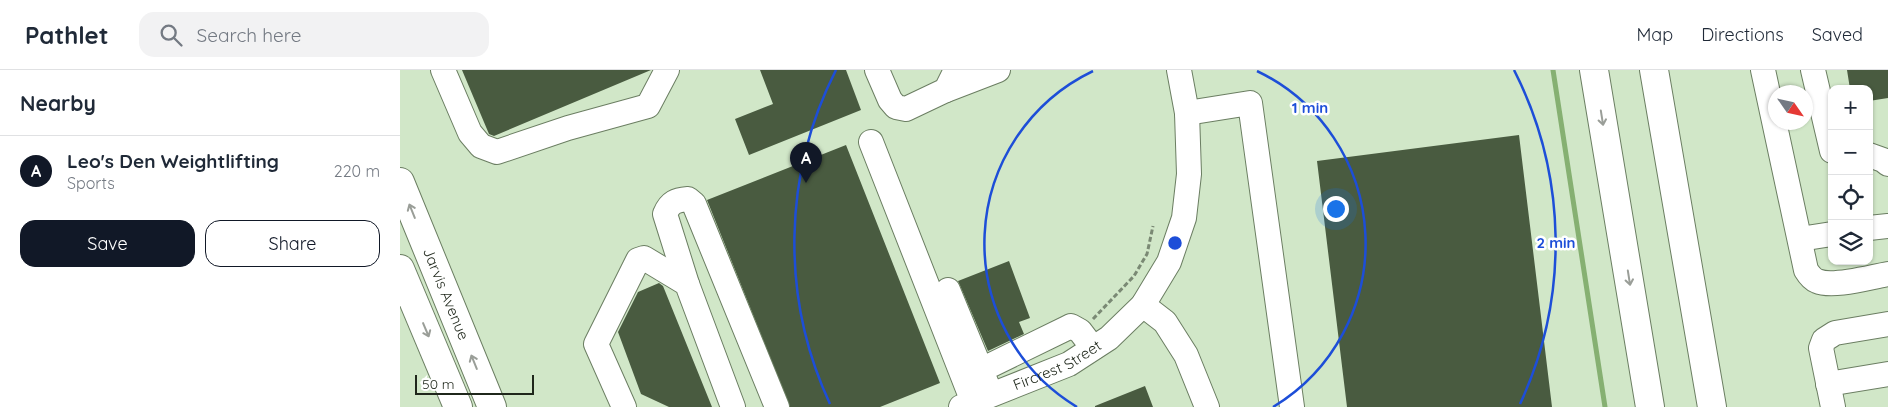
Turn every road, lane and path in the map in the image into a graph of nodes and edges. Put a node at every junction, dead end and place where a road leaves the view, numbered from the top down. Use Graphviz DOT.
graph roads {
  1 [pos="443,70"];
  2 [pos="667,70"];
  3 [pos="877,70"];
  4 [pos="998,70"];
  5 [pos="1179,70"];
  6 [pos="1594,70"];
  7 [pos="1641,70"];
  8 [pos="1654,70"];
  9 [pos="1763,70"];
  10 [pos="1813,70"];
  11 [pos="951,80"];
  12 [pos="1187,112"];
  13 [pos="1828,134"];
  14 [pos="871,142"];
  15 [pos="1873,157"];
  16 [pos="1888,164"];
  17 [pos="400,182"];
  18 [pos="1153,226"];
  19 [pos="1888,226"];
  20 [pos="1873,228"];
  21 [pos="1828,235"];
  22 [pos="1800,239"];
  23 [pos="400,269"];
  24 [pos="1888,274"];
  25 [pos="687,284"];
  26 [pos="948,290"];
  27 [pos="406,299"];
  28 [pos="1143,305"];
  29 [pos="1888,324"];
  30 [pos="1088,341"];
  31 [pos="982,370"];
  32 [pos="1888,374"];
  33 [pos="1828,384"];
  34 [pos="975,401"];
  35 [pos="452,405"];
  36 [pos="492,407"];
  37 [pos="624,407"];
  38 [pos="733,407"];
  39 [pos="777,407"];
  40 [pos="1207,407"];
  41 [pos="1292,407"];
  42 [pos="1650,407"];
  43 [pos="1697,407"];
  44 [pos="1712,407"];
  45 [pos="1834,407"];
  1 -- 2 [label="street"];
  3 -- 11 [label="street"];
  4 -- 11 [label="street"];
  5 -- 12 [label="street, Fircrest Street"];
  6 -- 42 [label="main road, one-way"];
  7 -- 43 [label="main road"];
  8 -- 44 [label="main road"];
  9 -- 22 [label="street"];
  10 -- 13 [label="street"];
  12 -- 28 [label="street, Fircrest Street"];
  12 -- 41 [label="street"];
  14 -- 34 [label="street"];
  15 -- 16 [label="street"];
  36 -- 17 [label="main road, Jarvis Avenue, one-way"];
  18 -- 30 [label="path"];
  19 -- 20 [label="street"];
  21 -- 22 [label="street"];
  22 -- 24 [label="street"];
  23 -- 27 [label="main road"];
  25 -- 37 [label="street"];
  25 -- 38 [label="street"];
  25 -- 39 [label="street"];
  26 -- 31 [label="street"];
  27 -- 35 [label="main road, one-way"];
  28 -- 30 [label="street, Fircrest Street"];
  28 -- 40 [label="street"];
  29 -- 33 [label="street"];
  30 -- 31 [label="street"];
  30 -- 34 [label="street, Fircrest Street"];
  31 -- 34 [label="street"];
  32 -- 33 [label="street"];
  33 -- 45 [label="street"];
}
